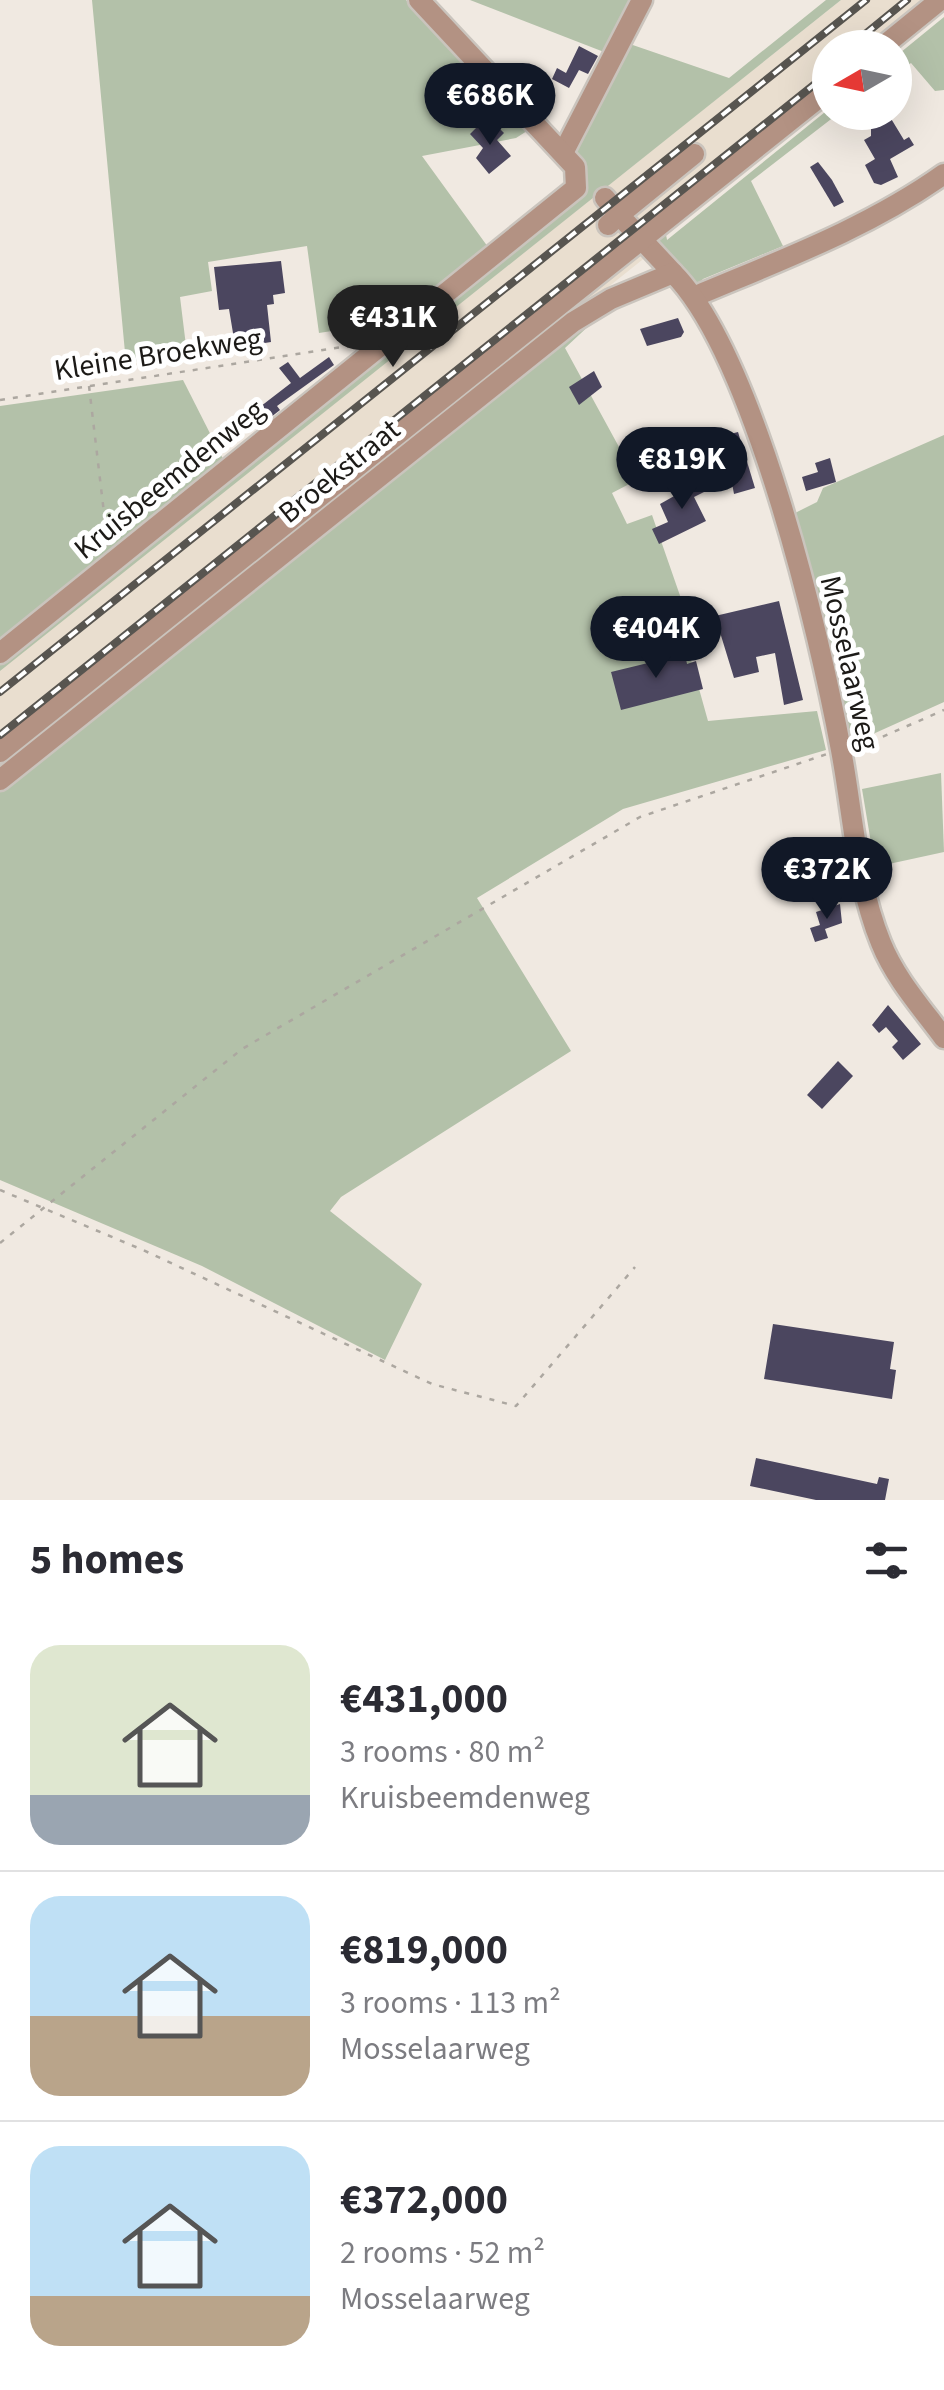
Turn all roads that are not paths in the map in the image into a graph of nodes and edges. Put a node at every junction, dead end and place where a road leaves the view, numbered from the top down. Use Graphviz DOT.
graph roads {
  1 [pos="419,0"];
  2 [pos="642,0"];
  3 [pos="940,0"];
  4 [pos="903,30"];
  5 [pos="812,103"];
  6 [pos="563,153"];
  7 [pos="694,154"];
  8 [pos="944,174"];
  9 [pos="605,198"];
  10 [pos="613,220"];
  11 [pos="640,242"];
  12 [pos="673,273"];
  13 [pos="696,296"];
  14 [pos="0,652"];
  15 [pos="0,752"];
  16 [pos="0,780"];
  17 [pos="944,1038"];
  1 -- 6 [label="street"];
  2 -- 6 [label="street"];
  3 -- 4 [label="street"];
  5 -- 11 [label="street"];
  6 -- 14 [label="street, Kruisbeemdenweg"];
  7 -- 10 [label="street"];
  8 -- 13 [label="street"];
  9 -- 10 [label="street"];
  10 -- 11 [label="street"];
  11 -- 12 [label="street"];
  11 -- 15 [label="street"];
  12 -- 13 [label="street"];
  12 -- 16 [label="street, Broekstraat"];
  13 -- 17 [label="street, Mosselaarweg"];
}
